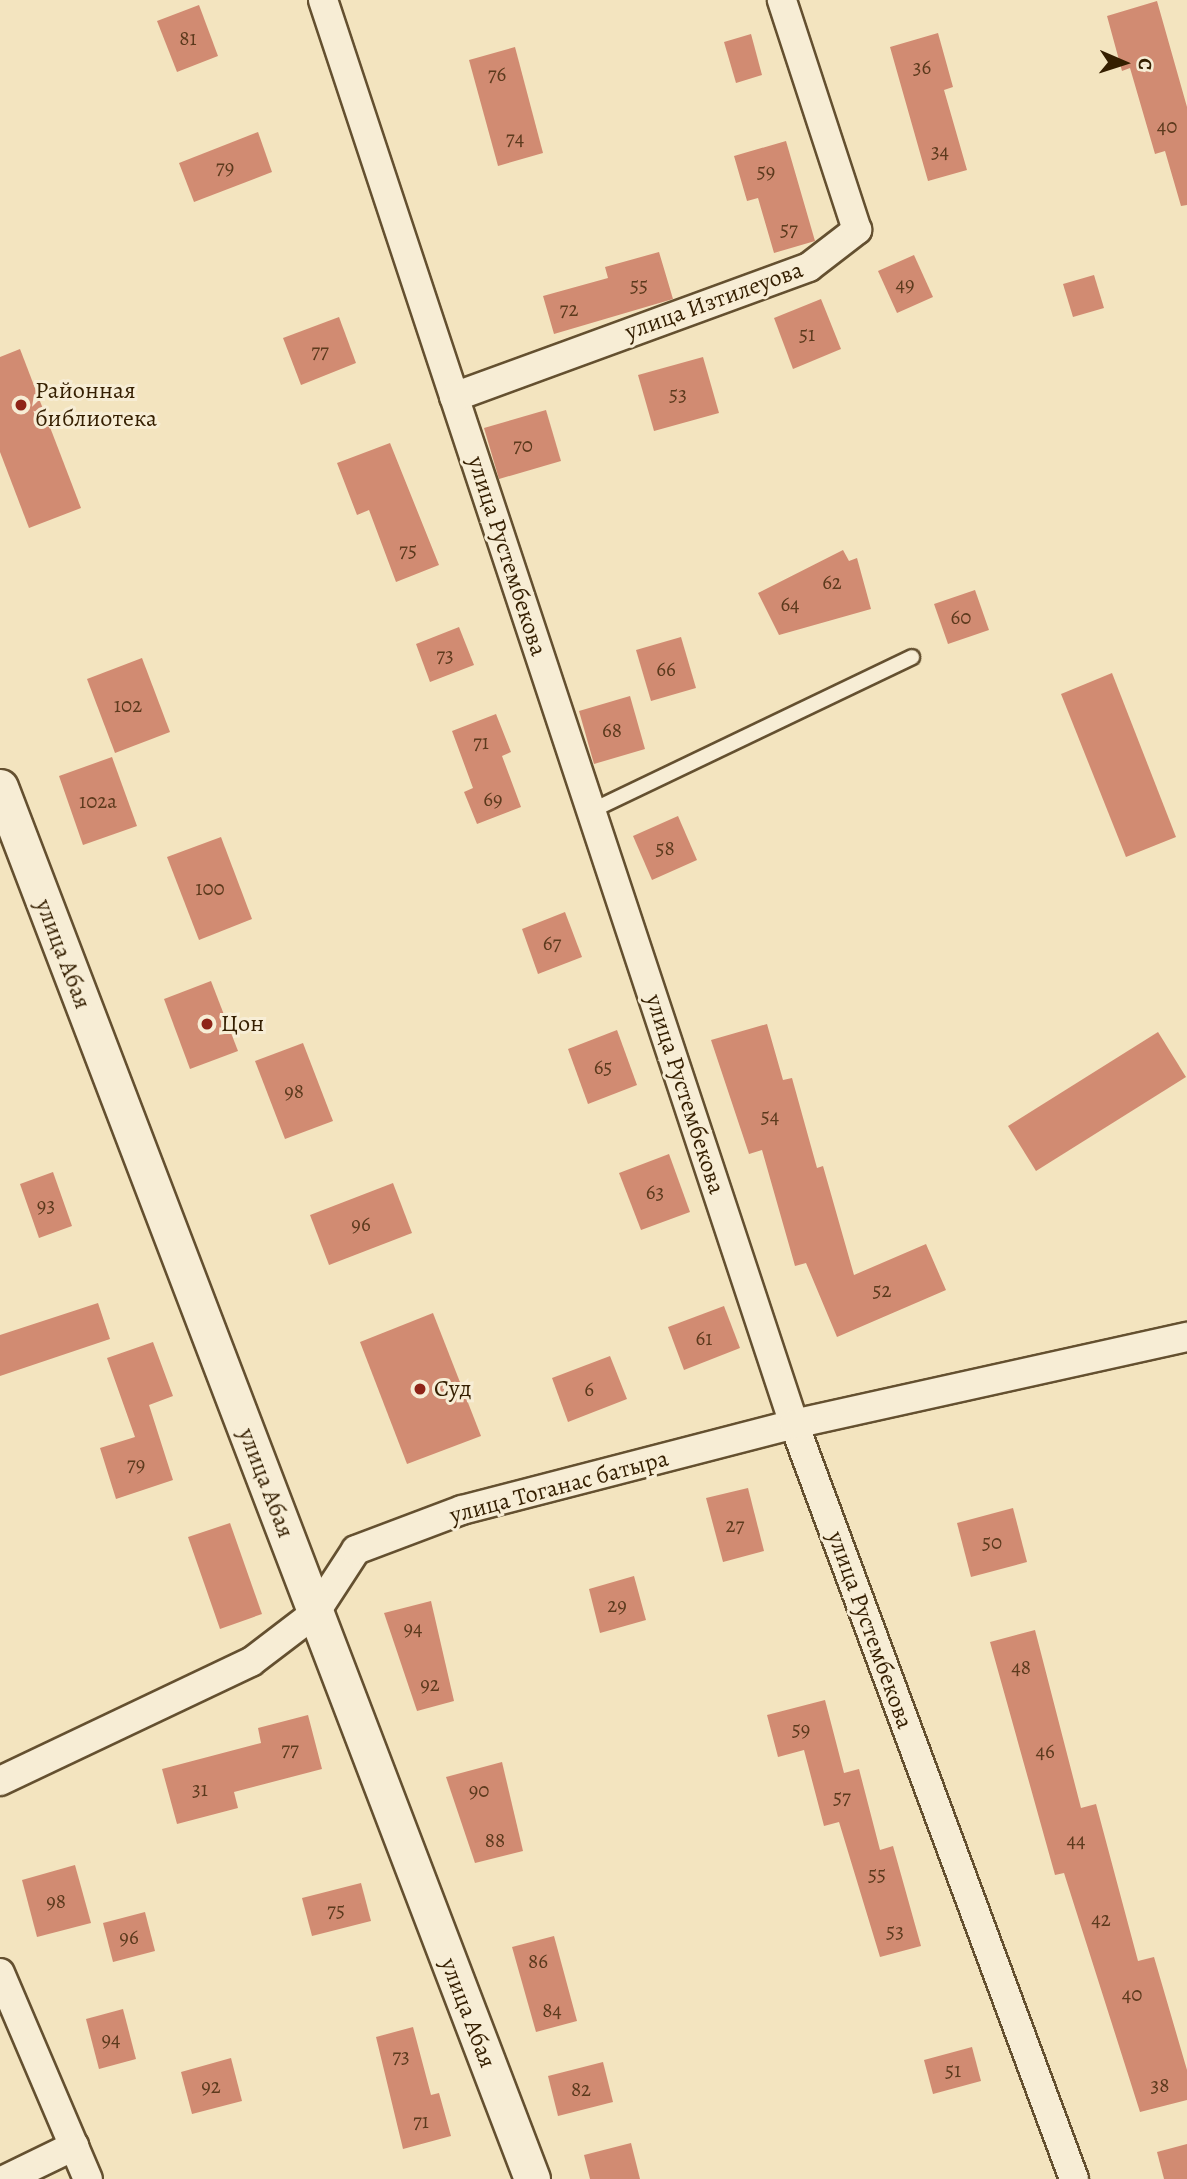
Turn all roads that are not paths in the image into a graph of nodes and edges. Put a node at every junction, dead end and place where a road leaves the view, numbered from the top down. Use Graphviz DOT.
graph roads {
  1 [pos="323,0"];
  2 [pos="782,0"];
  3 [pos="454,397"];
  4 [pos="912,657"];
  5 [pos="0,788"];
  6 [pos="591,811"];
  7 [pos="1187,1337"];
  8 [pos="794,1424"];
  9 [pos="315,1613"];
  10 [pos="0,1782"];
  11 [pos="0,1973"];
  12 [pos="74,2146"];
  13 [pos="6,2179"];
  14 [pos="88,2179"];
  15 [pos="532,2179"];
  16 [pos="1074,2179"];
  1 -- 3 [label="street, улица Рустембекова"];
  2 -- 3 [label="street, улица Изтилеуова"];
  3 -- 6 [label="street, улица Рустембекова"];
  4 -- 6 [label="lane"];
  5 -- 9 [label="street, улица Абая"];
  6 -- 8 [label="street, улица Рустембекова"];
  7 -- 8 [label="street, улица Тоганас батыра"];
  8 -- 9 [label="street, улица Тоганас батыра"];
  8 -- 16 [label="street, улица Рустембекова"];
  9 -- 10 [label="street, улица Тоганас батыра"];
  9 -- 15 [label="street, улица Абая"];
  11 -- 12 [label="street"];
  12 -- 13 [label="street"];
  12 -- 14 [label="street"];
}
